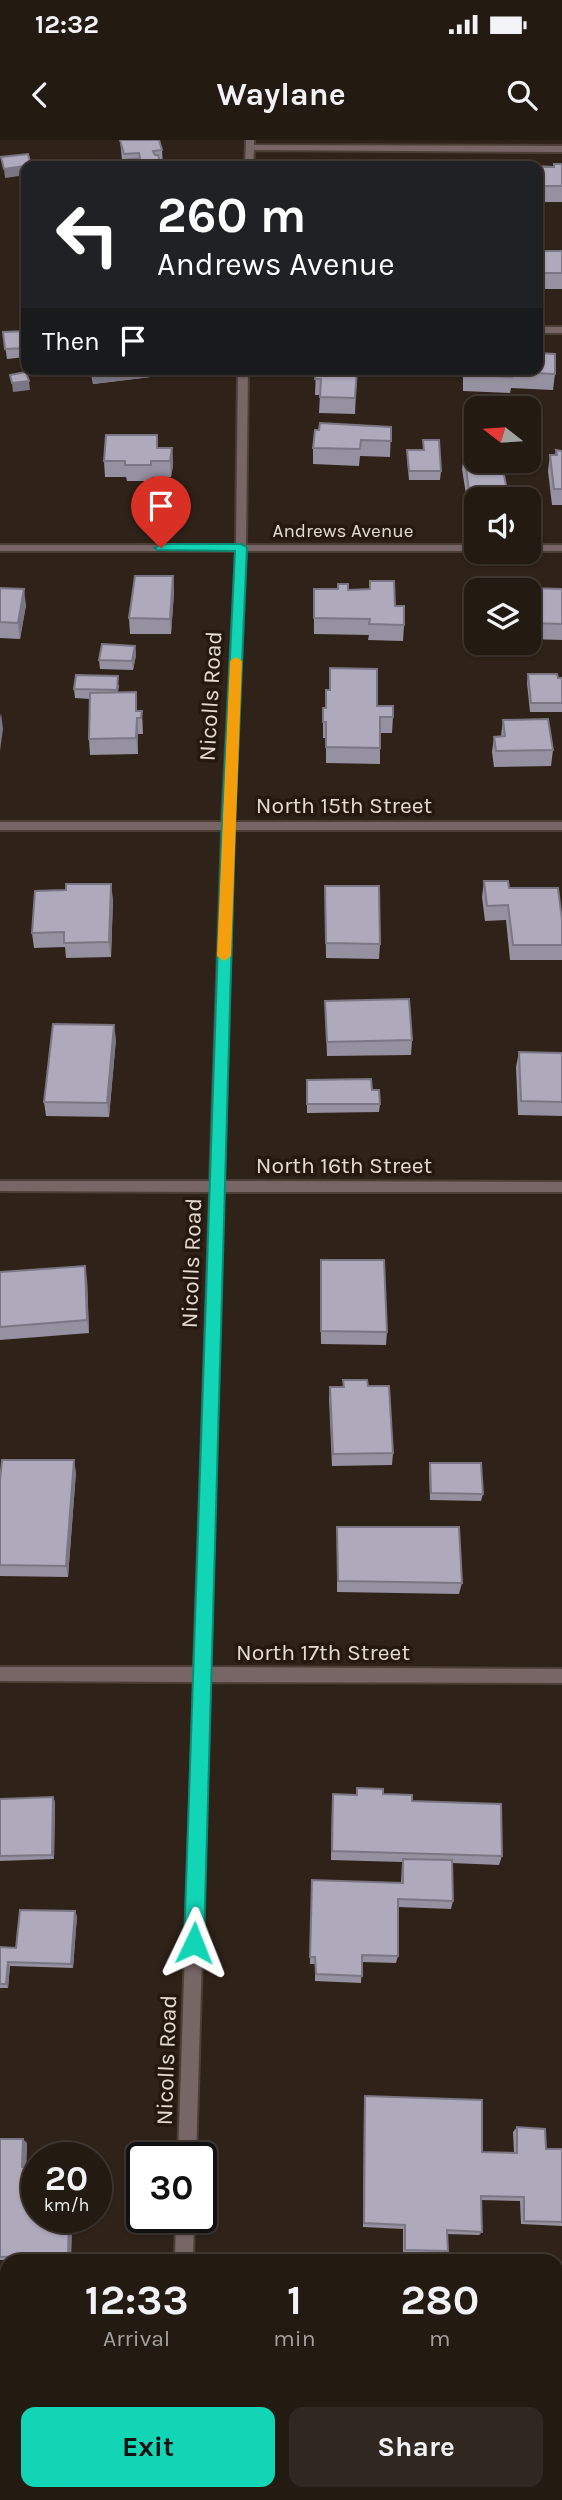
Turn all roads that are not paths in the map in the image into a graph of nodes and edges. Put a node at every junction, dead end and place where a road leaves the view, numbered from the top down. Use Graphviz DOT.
graph roads {
  1 [pos="250,144"];
  2 [pos="562,149"];
  3 [pos="543,330"];
  4 [pos="562,330"];
  5 [pos="243,375"];
  6 [pos="241,547"];
  7 [pos="0,548"];
  8 [pos="464,548"];
  9 [pos="541,548"];
  10 [pos="562,548"];
  11 [pos="228,825"];
  12 [pos="0,826"];
  13 [pos="562,826"];
  14 [pos="0,1186"];
  15 [pos="218,1186"];
  16 [pos="562,1187"];
  17 [pos="0,1674"];
  18 [pos="202,1675"];
  19 [pos="562,1676"];
  20 [pos="187,2142"];
  21 [pos="185,2233"];
  22 [pos="184,2254"];
  1 -- 2 [label="street"];
  3 -- 4 [label="street"];
  5 -- 6 [label="street, Nicolls Road"];
  6 -- 7 [label="street, Andrews Avenue"];
  6 -- 8 [label="street, Andrews Avenue"];
  6 -- 11 [label="street, Nicolls Road"];
  9 -- 10 [label="street"];
  11 -- 12 [label="street, North 15th Street"];
  11 -- 13 [label="street, North 15th Street"];
  11 -- 15 [label="street, Nicolls Road"];
  14 -- 15 [label="street, North 16th Street"];
  15 -- 16 [label="street, North 16th Street"];
  15 -- 18 [label="street, Nicolls Road"];
  17 -- 18 [label="street, North 17th Street"];
  18 -- 19 [label="street, North 17th Street"];
  18 -- 20 [label="street, Nicolls Road"];
  21 -- 22 [label="street"];
}
